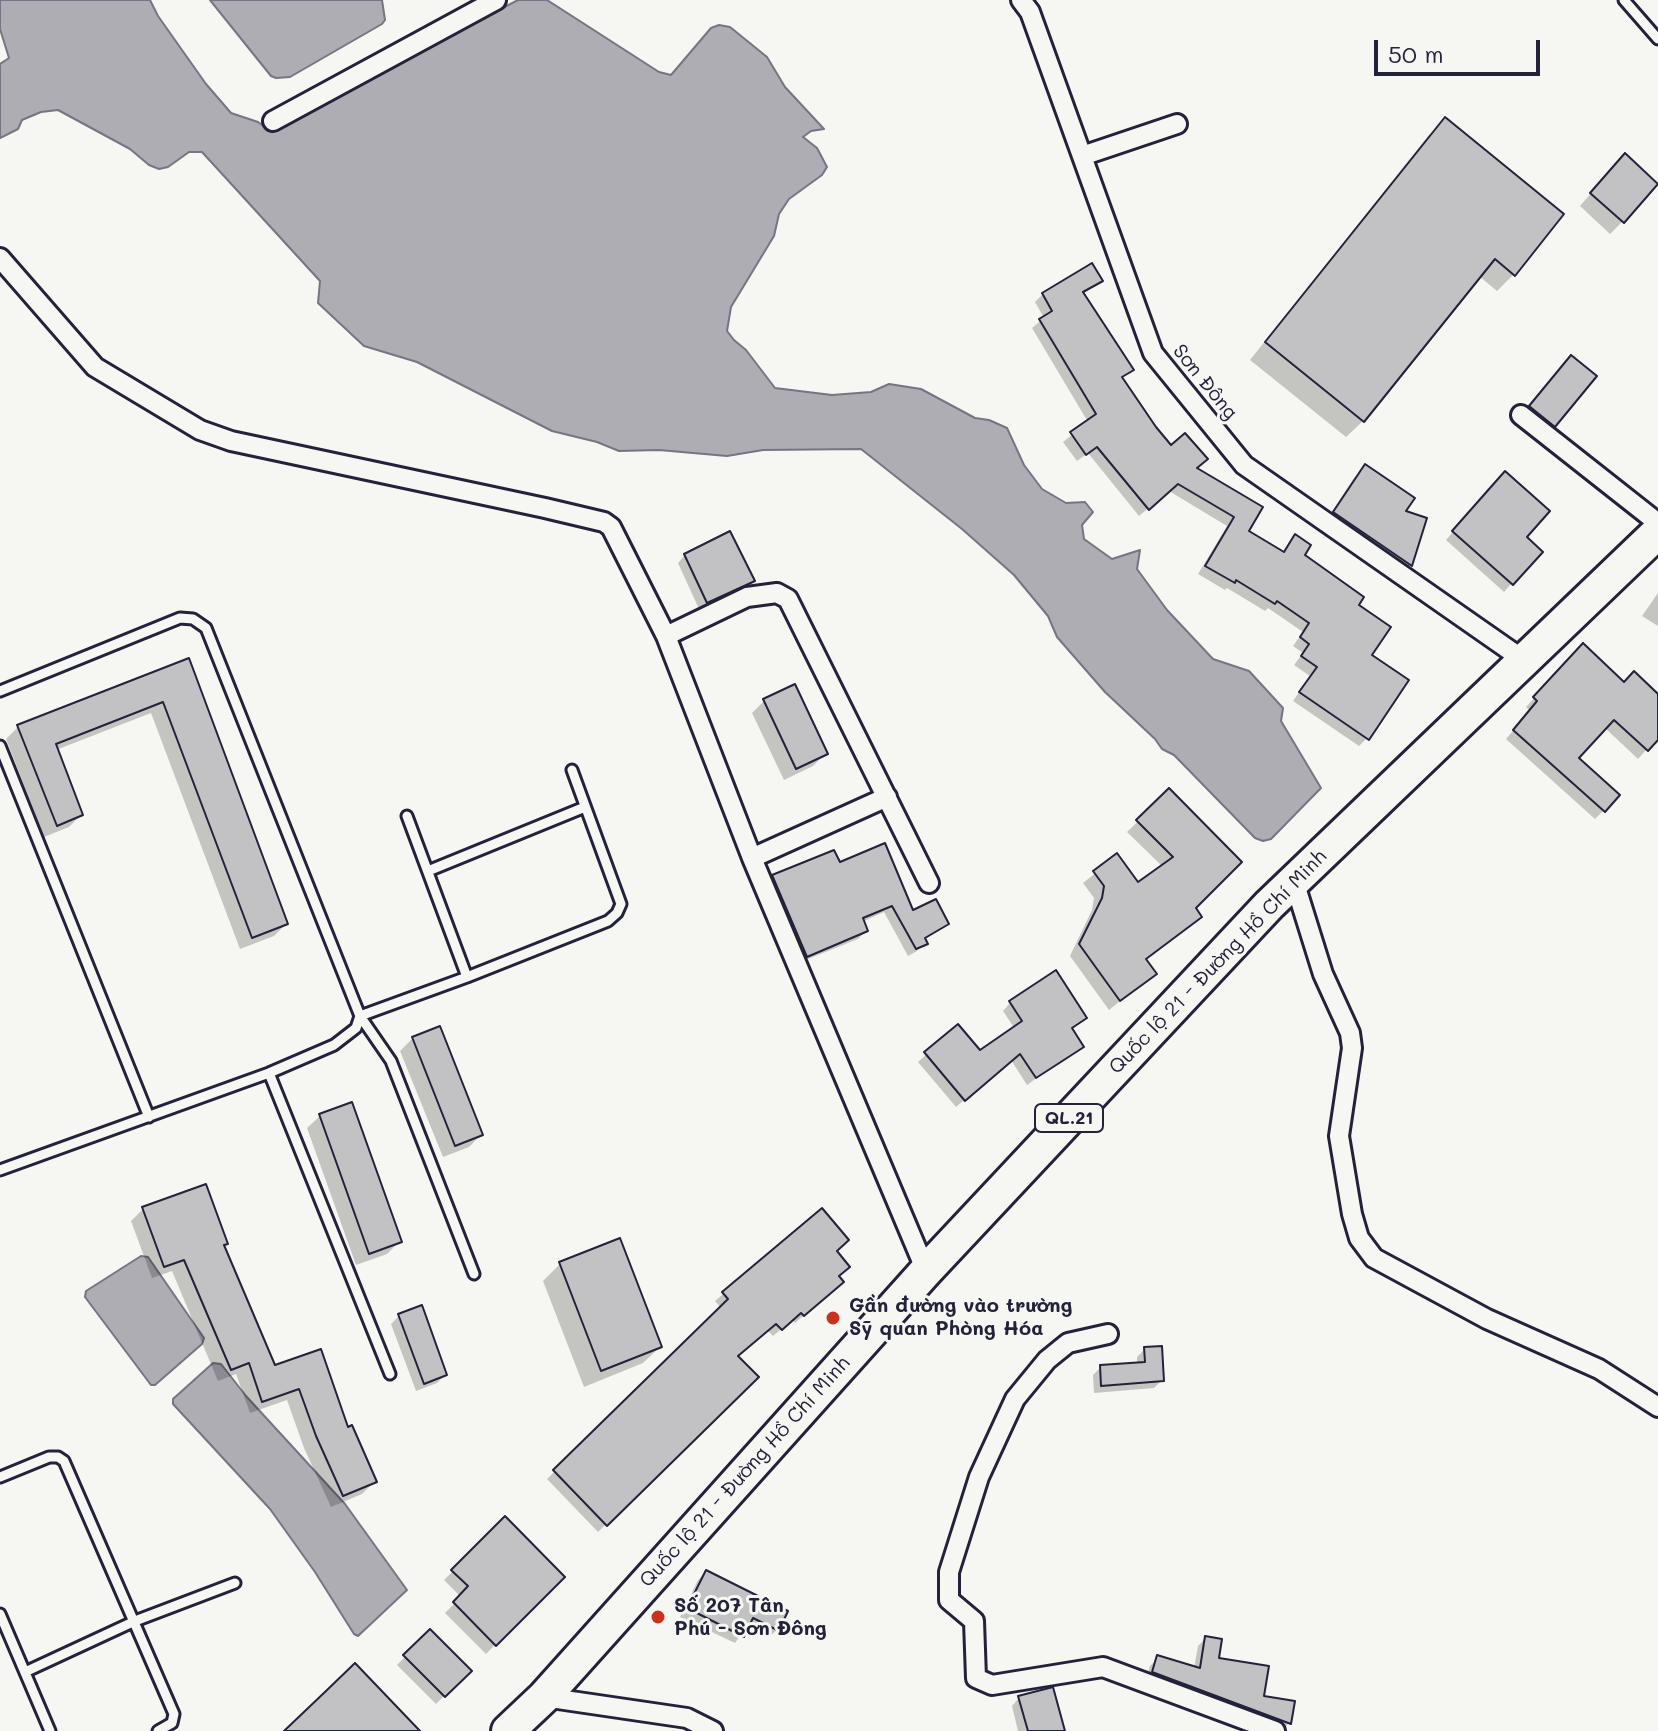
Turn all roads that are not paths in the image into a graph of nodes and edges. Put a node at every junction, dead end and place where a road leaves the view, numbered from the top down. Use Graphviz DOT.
graph roads {
  1 [pos="496,0"];
  2 [pos="1021,0"];
  3 [pos="1624,0"];
  4 [pos="1658,39"];
  5 [pos="273,121"];
  6 [pos="1177,124"];
  7 [pos="1082,156"];
  8 [pos="0,258"];
  9 [pos="1521,415"];
  10 [pos="1658,523"];
  11 [pos="1658,532"];
  12 [pos="666,636"];
  13 [pos="1525,661"];
  14 [pos="0,691"];
  15 [pos="0,746"];
  16 [pos="572,770"];
  17 [pos="887,797"];
  18 [pos="585,807"];
  19 [pos="407,816"];
  20 [pos="752,858"];
  21 [pos="428,871"];
  22 [pos="1294,881"];
  23 [pos="929,883"];
  24 [pos="467,977"];
  25 [pos="360,1016"];
  26 [pos="269,1073"];
  27 [pos="149,1117"];
  28 [pos="0,1170"];
  29 [pos="926,1271"];
  30 [pos="474,1274"];
  31 [pos="1108,1334"];
  32 [pos="390,1374"];
  33 [pos="1658,1407"];
  34 [pos="0,1477"];
  35 [pos="235,1583"];
  36 [pos="0,1614"];
  37 [pos="135,1621"];
  38 [pos="25,1672"];
  39 [pos="544,1697"];
  40 [pos="50,1731"];
  41 [pos="158,1731"];
  42 [pos="508,1731"];
  43 [pos="713,1731"];
  44 [pos="1275,1731"];
  1 -- 5 [label="street"];
  2 -- 7 [label="street, Sơn Đông"];
  3 -- 4 [label="lane"];
  6 -- 7 [label="street"];
  7 -- 13 [label="street, Sơn Đông"];
  8 -- 12 [label="street"];
  9 -- 10 [label="street"];
  11 -- 13 [label="highway, Quốc lộ 21 - Đường Hồ Chí Minh / QL.21"];
  12 -- 17 [label="street"];
  12 -- 20 [label="street"];
  13 -- 22 [label="highway, Quốc lộ 21 - Đường Hồ Chí Minh / QL.21"];
  14 -- 25 [label="lane"];
  15 -- 27 [label="lane"];
  16 -- 18 [label="lane"];
  17 -- 20 [label="street"];
  17 -- 23 [label="street"];
  18 -- 21 [label="lane"];
  18 -- 24 [label="lane"];
  19 -- 21 [label="lane"];
  20 -- 29 [label="street"];
  21 -- 24 [label="lane"];
  22 -- 29 [label="highway, Quốc lộ 21 - Đường Hồ Chí Minh / QL.21"];
  22 -- 33 [label="street"];
  24 -- 25 [label="lane"];
  25 -- 26 [label="lane"];
  25 -- 30 [label="lane"];
  26 -- 27 [label="lane"];
  26 -- 32 [label="lane"];
  27 -- 28 [label="lane"];
  29 -- 39 [label="highway, Quốc lộ 21 - Đường Hồ Chí Minh / QL.21"];
  31 -- 44 [label="street"];
  34 -- 37 [label="lane"];
  35 -- 37 [label="lane"];
  36 -- 38 [label="lane"];
  37 -- 38 [label="lane"];
  37 -- 41 [label="lane"];
  38 -- 40 [label="lane"];
  39 -- 42 [label="highway, Quốc lộ 21 - Đường Hồ Chí Minh / QL.21"];
  39 -- 43 [label="street"];
}
